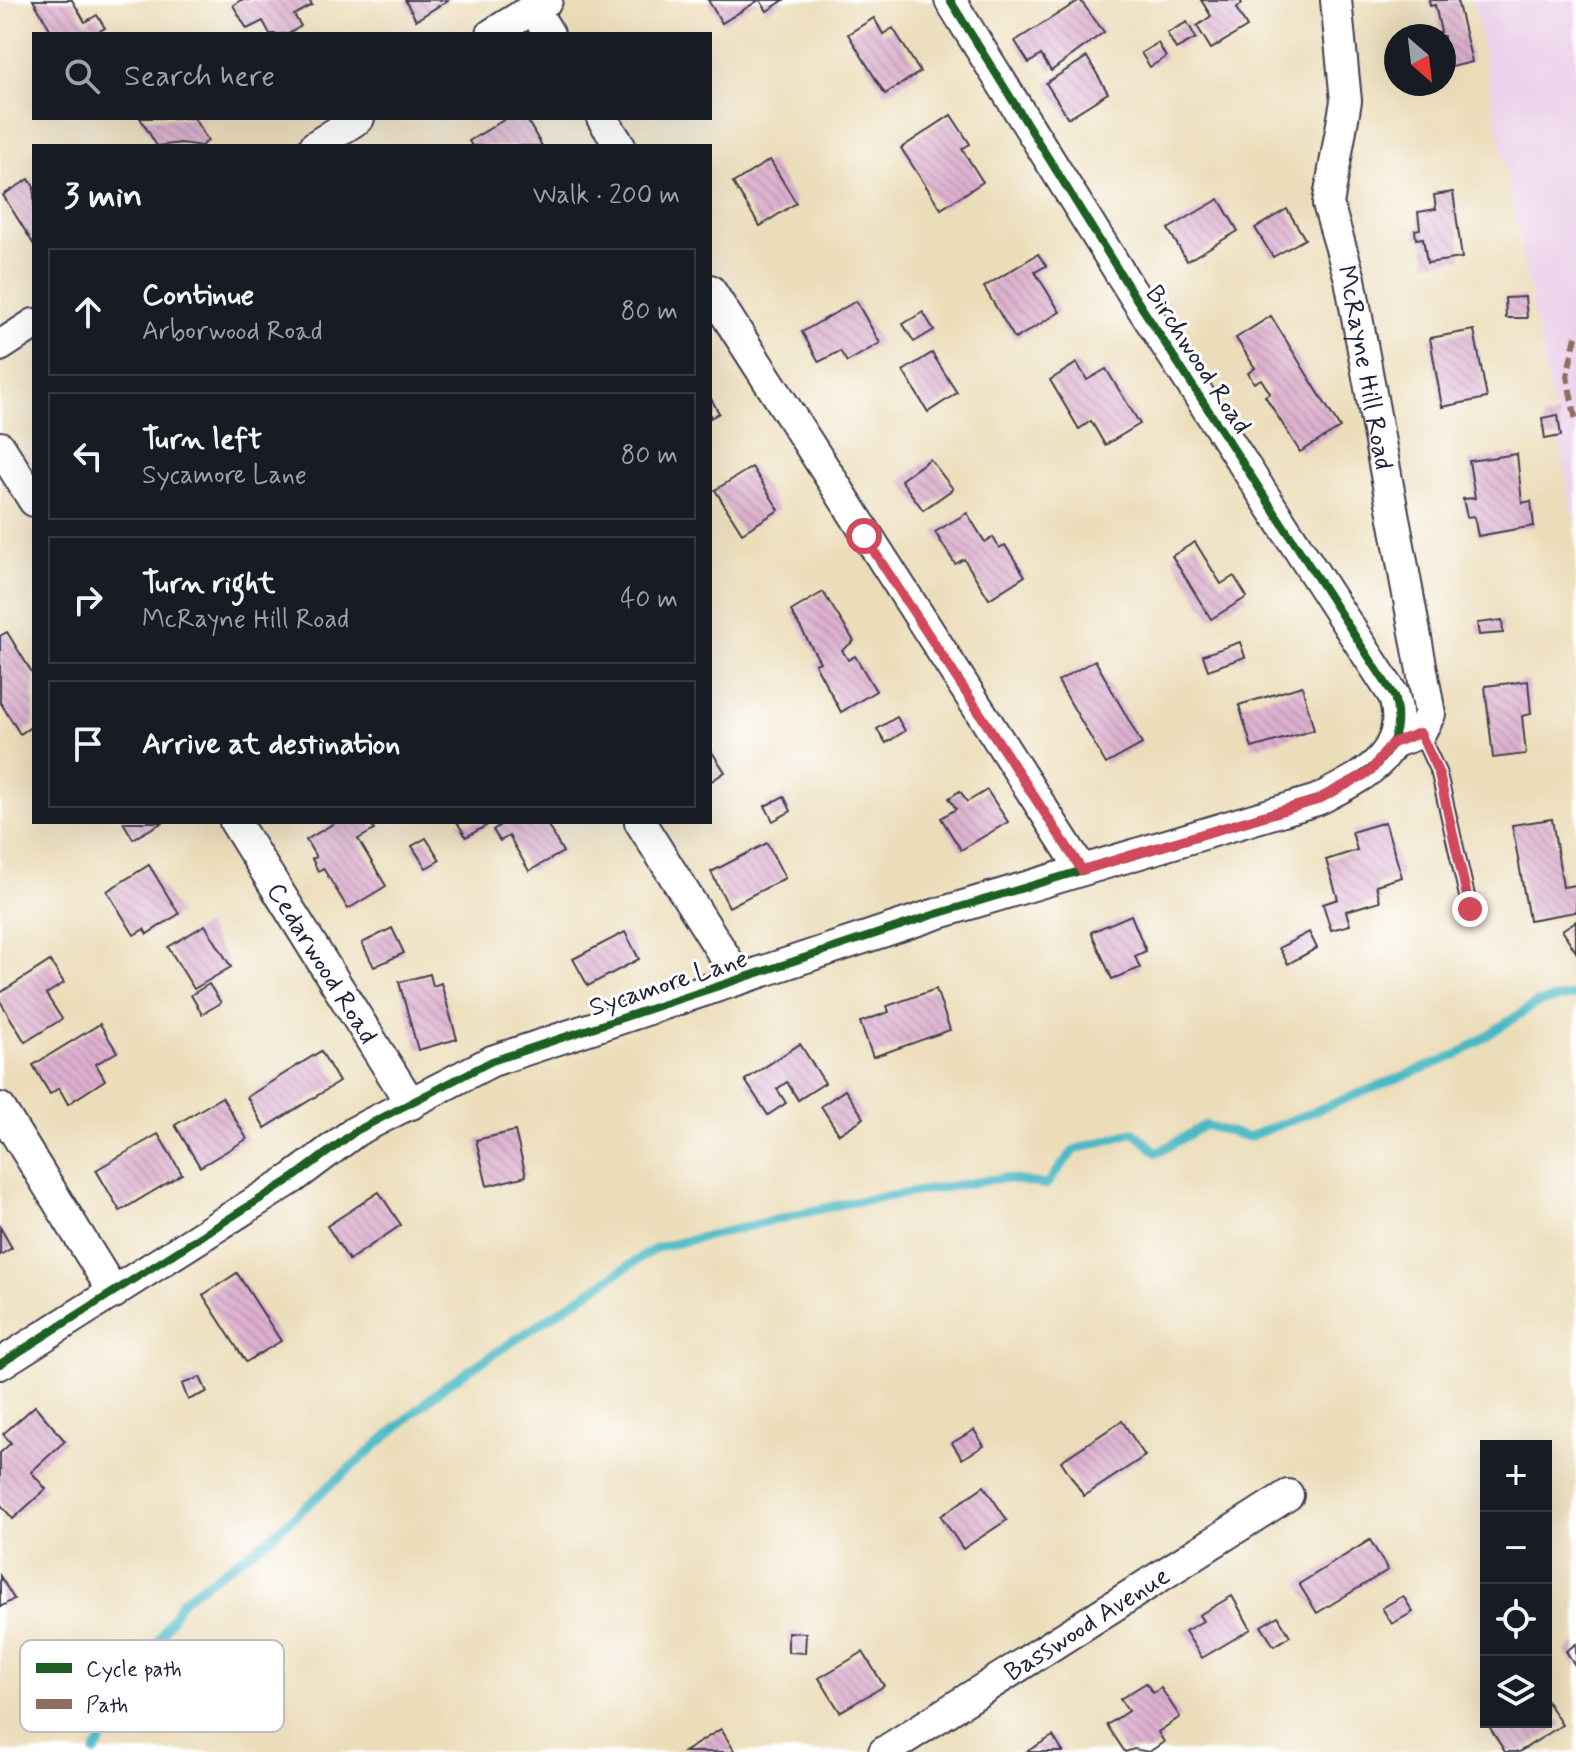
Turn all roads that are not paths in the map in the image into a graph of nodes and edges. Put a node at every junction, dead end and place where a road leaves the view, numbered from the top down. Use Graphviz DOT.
graph roads {
  1 [pos="950,0"];
  2 [pos="1336,0"];
  3 [pos="540,4"];
  4 [pos="495,32"];
  5 [pos="548,32"];
  6 [pos="356,120"];
  7 [pos="603,120"];
  8 [pos="318,144"];
  9 [pos="619,144"];
  10 [pos="712,293"];
  11 [pos="32,325"];
  12 [pos="0,346"];
  13 [pos="0,447"];
  14 [pos="32,498"];
  15 [pos="1406,738"];
  16 [pos="236,824"];
  17 [pos="641,824"];
  18 [pos="1082,870"];
  19 [pos="1470,909"];
  20 [pos="739,979"];
  21 [pos="411,1104"];
  22 [pos="0,1108"];
  23 [pos="114,1293"];
  24 [pos="0,1364"];
  25 [pos="1288,1495"];
  26 [pos="884,1752"];
  1 -- 15 [label="street, Birchwood Road"];
  2 -- 15 [label="street, McRayne Hill Road"];
  3 -- 4 [label="street"];
  3 -- 5 [label="street"];
  6 -- 8 [label="street"];
  7 -- 9 [label="street"];
  10 -- 18 [label="street"];
  11 -- 12 [label="street"];
  13 -- 14 [label="street"];
  15 -- 18 [label="street, Sycamore Lane"];
  15 -- 19 [label="lane"];
  16 -- 21 [label="street, Cedarwood Road"];
  17 -- 20 [label="street"];
  18 -- 20 [label="street, Sycamore Lane"];
  20 -- 21 [label="street, Sycamore Lane"];
  21 -- 23 [label="street, Sycamore Lane"];
  22 -- 23 [label="street"];
  23 -- 24 [label="street, Sycamore Lane"];
  25 -- 26 [label="street, Basswood Avenue"];
}
